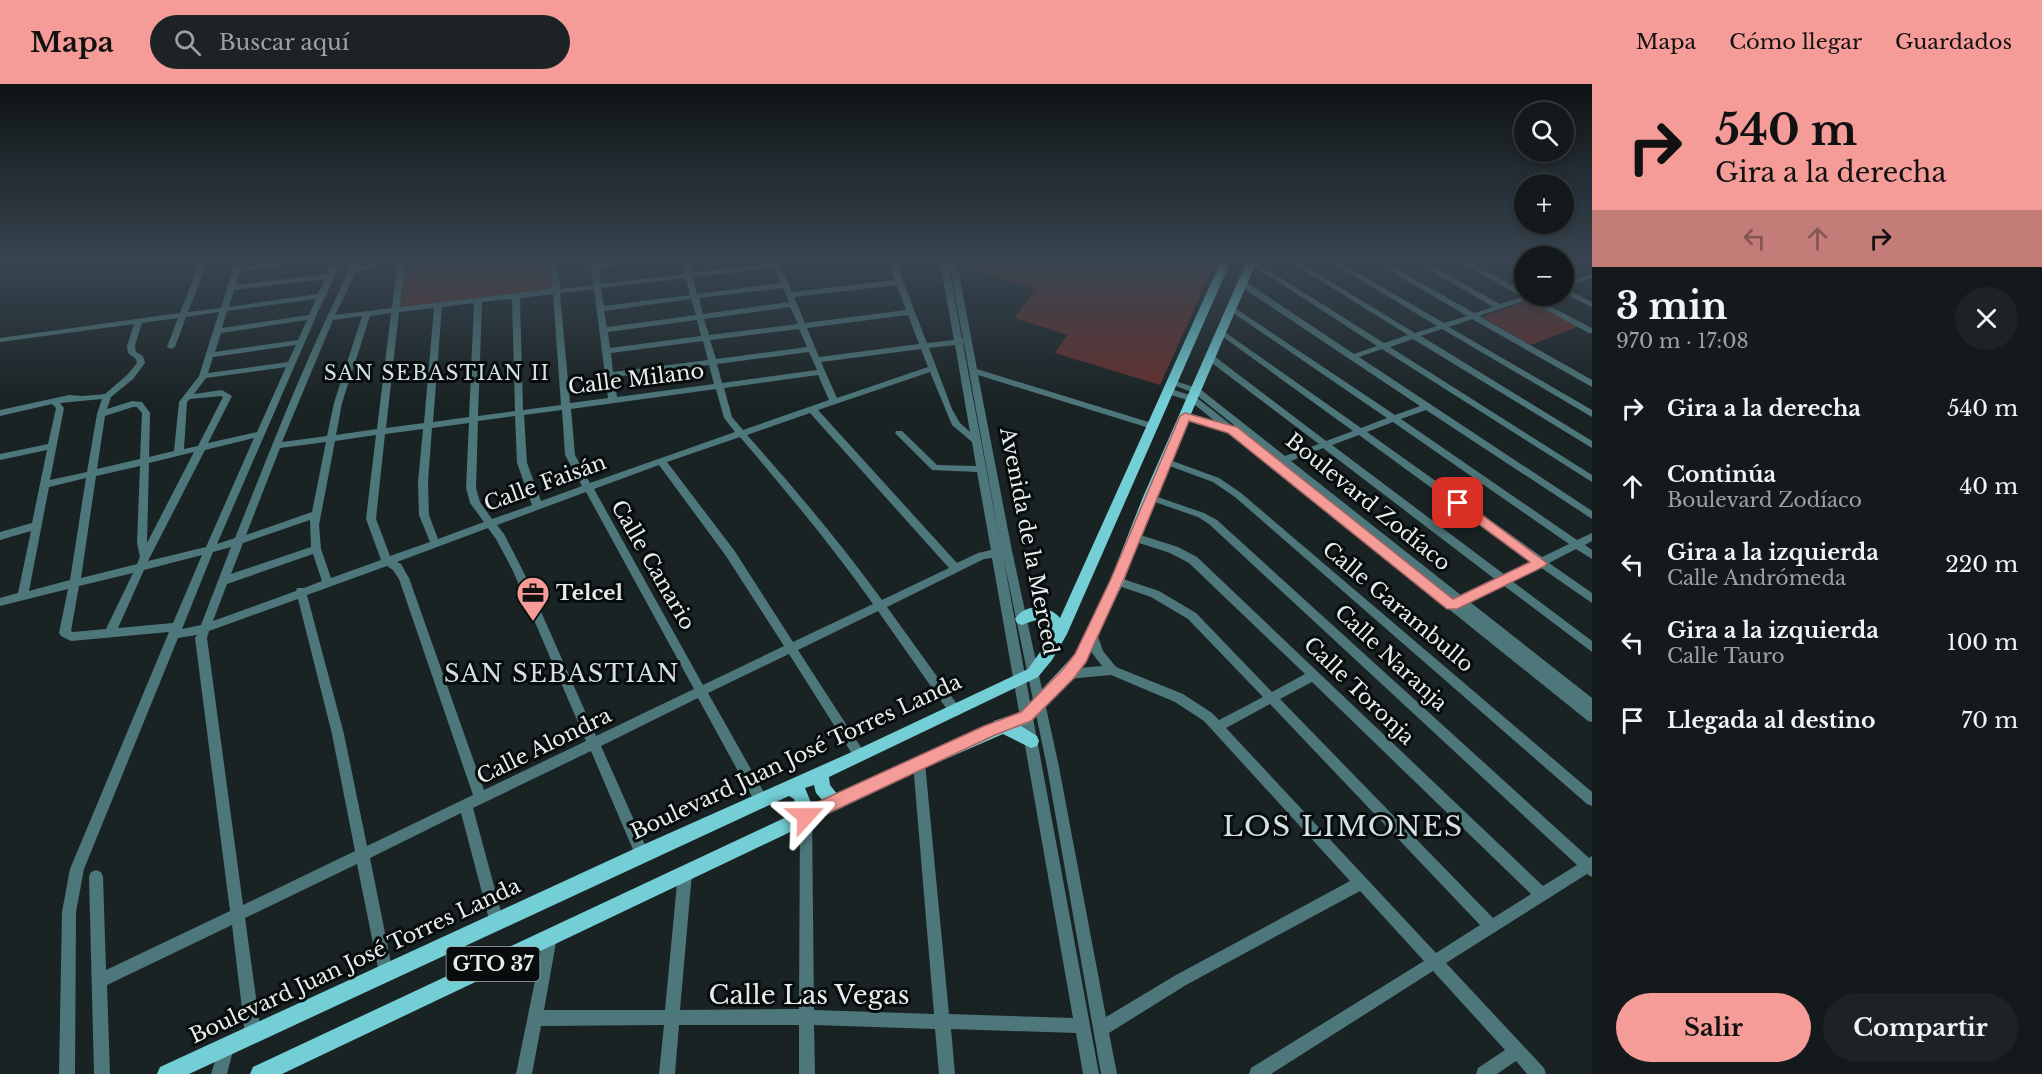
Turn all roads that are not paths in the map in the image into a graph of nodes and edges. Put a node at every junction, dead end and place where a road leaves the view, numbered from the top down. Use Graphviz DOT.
graph roads {
  1 [pos="186,309"];
  2 [pos="224,309"];
  3 [pos="226,309"];
  4 [pos="317,309"];
  5 [pos="334,309"];
  6 [pos="411,309"];
  7 [pos="438,309"];
  8 [pos="478,309"];
  9 [pos="516,309"];
  10 [pos="558,309"];
  11 [pos="600,309"];
  12 [pos="698,309"];
  13 [pos="756,309"];
  14 [pos="795,309"];
  15 [pos="955,309"];
  16 [pos="958,309"];
  17 [pos="1205,309"];
  18 [pos="1232,309"];
  19 [pos="1234,309"];
  20 [pos="1281,309"];
  21 [pos="1325,309"];
  22 [pos="1371,309"];
  23 [pos="1415,309"];
  24 [pos="1461,309"];
  25 [pos="1488,309"];
  26 [pos="1552,309"];
  27 [pos="396,311"];
  28 [pos="911,312"];
  29 [pos="184,314"];
  30 [pos="367,314"];
  31 [pos="1471,315"];
  32 [pos="313,317"];
  33 [pos="700,317"];
  34 [pos="330,318"];
  35 [pos="139,321"];
  36 [pos="1442,325"];
  37 [pos="802,326"];
  38 [pos="604,330"];
  39 [pos="219,331"];
  40 [pos="1592,331"];
  41 [pos="1222,333"];
  42 [pos="1413,335"];
  43 [pos="706,338"];
  44 [pos="0,340"];
  45 [pos="962,341"];
  46 [pos="301,342"];
  47 [pos="171,346"];
  48 [pos="924,346"];
  49 [pos="1383,346"];
  50 [pos="812,350"];
  51 [pos="606,351"];
  52 [pos="211,355"];
  53 [pos="1352,357"];
  54 [pos="1211,358"];
  55 [pos="817,360"];
  56 [pos="713,362"];
  57 [pos="291,364"];
  58 [pos="932,368"];
  59 [pos="974,371"];
  60 [pos="821,372"];
  61 [pos="610,375"];
  62 [pos="203,376"];
  63 [pos="1590,380"];
  64 [pos="719,387"];
  65 [pos="1170,387"];
  66 [pos="1195,395"];
  67 [pos="107,396"];
  68 [pos="187,397"];
  69 [pos="613,400"];
  70 [pos="55,402"];
  71 [pos="834,402"];
  72 [pos="565,406"];
  73 [pos="1428,406"];
  74 [pos="812,409"];
  75 [pos="0,413"];
  76 [pos="519,413"];
  77 [pos="101,414"];
  78 [pos="1592,414"];
  79 [pos="1185,416"];
  80 [pos="473,420"];
  81 [pos="1393,420"];
  82 [pos="427,426"];
  83 [pos="1152,426"];
  84 [pos="1233,430"];
  85 [pos="1360,432"];
  86 [pos="381,433"];
  87 [pos="740,433"];
  88 [pos="899,433"];
  89 [pos="259,434"];
  90 [pos="330,440"];
  91 [pos="976,441"];
  92 [pos="1592,445"];
  93 [pos="51,446"];
  94 [pos="276,446"];
  95 [pos="1321,446"];
  96 [pos="202,447"];
  97 [pos="179,452"];
  98 [pos="0,458"];
  99 [pos="1285,459"];
  100 [pos="145,460"];
  101 [pos="661,461"];
  102 [pos="1167,462"];
  103 [pos="981,469"];
  104 [pos="92,474"];
  105 [pos="1592,479"];
  106 [pos="45,485"];
  107 [pos="587,489"];
  108 [pos="1149,497"];
  109 [pos="538,507"];
  110 [pos="317,513"];
  111 [pos="1592,516"];
  112 [pos="489,525"];
  113 [pos="36,526"];
  114 [pos="0,536"];
  115 [pos="1134,537"];
  116 [pos="1592,537"];
  117 [pos="238,542"];
  118 [pos="435,543"];
  119 [pos="1577,545"];
  120 [pos="218,547"];
  121 [pos="316,549"];
  122 [pos="1001,551"];
  123 [pos="1592,555"];
  124 [pos="386,560"];
  125 [pos="143,561"];
  126 [pos="1540,563"];
  127 [pos="956,569"];
  128 [pos="1504,580"];
  129 [pos="224,581"];
  130 [pos="327,581"];
  131 [pos="1117,581"];
  132 [pos="75,582"];
  133 [pos="301,591"];
  134 [pos="23,596"];
  135 [pos="1592,599"];
  136 [pos="0,602"];
  137 [pos="1457,603"];
  138 [pos="879,606"];
  139 [pos="1022,619"];
  140 [pos="185,631"];
  141 [pos="110,633"];
  142 [pos="1060,634"];
  143 [pos="1092,634"];
  144 [pos="1592,647"];
  145 [pos="791,648"];
  146 [pos="1112,670"];
  147 [pos="1068,674"];
  148 [pos="1314,675"];
  149 [pos="1027,677"];
  150 [pos="702,690"];
  151 [pos="1271,697"];
  152 [pos="1039,704"];
  153 [pos="1592,705"];
  154 [pos="955,711"];
  155 [pos="1026,717"];
  156 [pos="1592,717"];
  157 [pos="999,726"];
  158 [pos="1219,726"];
  159 [pos="1031,741"];
  160 [pos="594,743"];
  161 [pos="861,756"];
  162 [pos="919,763"];
  163 [pos="821,773"];
  164 [pos="791,787"];
  165 [pos="481,798"];
  166 [pos="761,800"];
  167 [pos="1592,800"];
  168 [pos="835,803"];
  169 [pos="465,806"];
  170 [pos="806,816"];
  171 [pos="642,854"];
  172 [pos="364,855"];
  173 [pos="1590,866"];
  174 [pos="685,873"];
  175 [pos="96,877"];
  176 [pos="1362,882"];
  177 [pos="1542,895"];
  178 [pos="237,916"];
  179 [pos="497,923"];
  180 [pos="1492,927"];
  181 [pos="550,938"];
  182 [pos="1437,963"];
  183 [pos="386,973"];
  184 [pos="100,981"];
  185 [pos="808,1017"];
  186 [pos="536,1018"];
  187 [pos="672,1019"];
  188 [pos="942,1020"];
  189 [pos="1083,1026"];
  190 [pos="1101,1029"];
  191 [pos="253,1034"];
  192 [pos="226,1047"];
  193 [pos="1517,1051"];
  194 [pos="201,1066"];
  195 [pos="67,1074"];
  196 [pos="102,1074"];
  197 [pos="167,1074"];
  198 [pos="219,1074"];
  199 [pos="260,1074"];
  200 [pos="524,1074"];
  201 [pos="667,1074"];
  202 [pos="807,1074"];
  203 [pos="947,1074"];
  204 [pos="1091,1074"];
  205 [pos="1109,1074"];
  206 [pos="1257,1074"];
  207 [pos="1484,1074"];
  208 [pos="1538,1074"];
  1 -- 29 [label="street"];
  2 -- 29 [label="street"];
  3 -- 39 [label="street"];
  4 -- 32 [label="street"];
  5 -- 34 [label="street"];
  6 -- 27 [label="street"];
  7 -- 82 [label="street"];
  8 -- 80 [label="street"];
  9 -- 76 [label="street"];
  10 -- 72 [label="street, Calle Canario"];
  11 -- 38 [label="street"];
  12 -- 33 [label="street"];
  13 -- 33 [label="street"];
  14 -- 37 [label="street"];
  15 -- 45 [label="street, Avenida de la Merced"];
  16 -- 45 [label="street, Avenida de la Merced"];
  17 -- 65 [label="main road, Boulevard Juan José Torres Landa / GTO 37"];
  18 -- 41 [label="main road, GTO 37"];
  19 -- 81 [label="street"];
  20 -- 53 [label="street"];
  21 -- 49 [label="street"];
  22 -- 42 [label="street"];
  23 -- 36 [label="street"];
  24 -- 31 [label="street"];
  25 -- 31 [label="street"];
  26 -- 40 [label="street"];
  27 -- 30 [label="street"];
  27 -- 86 [label="street"];
  28 -- 37 [label="street"];
  28 -- 48 [label="street"];
  29 -- 35 [label="street"];
  29 -- 47 [label="street"];
  30 -- 34 [label="street"];
  30 -- 90 [label="street"];
  31 -- 36 [label="street"];
  31 -- 63 [label="street"];
  32 -- 39 [label="street"];
  32 -- 46 [label="street"];
  33 -- 38 [label="street"];
  33 -- 43 [label="street"];
  34 -- 94 [label="street"];
  35 -- 44 [label="street"];
  35 -- 67 [label="street"];
  36 -- 42 [label="street"];
  36 -- 78 [label="street"];
  37 -- 43 [label="street"];
  37 -- 50 [label="street"];
  38 -- 51 [label="street"];
  39 -- 52 [label="street"];
  41 -- 54 [label="main road, GTO 37"];
  41 -- 85 [label="street"];
  42 -- 49 [label="street"];
  42 -- 92 [label="street"];
  43 -- 51 [label="street"];
  43 -- 56 [label="street"];
  45 -- 48 [label="street"];
  45 -- 59 [label="street, Avenida de la Merced"];
  45 -- 91 [label="street, Avenida de la Merced"];
  46 -- 52 [label="street"];
  46 -- 57 [label="street"];
  48 -- 55 [label="street"];
  48 -- 58 [label="street"];
  49 -- 53 [label="street"];
  49 -- 105 [label="street"];
  50 -- 55 [label="street"];
  50 -- 56 [label="street"];
  51 -- 61 [label="street"];
  52 -- 62 [label="street"];
  53 -- 73 [label="street"];
  54 -- 66 [label="main road, GTO 37"];
  54 -- 95 [label="street"];
  55 -- 60 [label="street"];
  56 -- 61 [label="street"];
  56 -- 64 [label="street"];
  57 -- 62 [label="street"];
  57 -- 89 [label="street"];
  58 -- 71 [label="street, Calle Faisán"];
  58 -- 91 [label="street"];
  59 -- 83 [label="street"];
  59 -- 122 [label="street, Avenida de la Merced"];
  60 -- 64 [label="street, Calle Milano"];
  60 -- 71 [label="street"];
  61 -- 69 [label="street"];
  62 -- 68 [label="street"];
  64 -- 69 [label="street, Calle Milano"];
  64 -- 87 [label="street"];
  65 -- 66 [label="street, Boulevard Zodíaco"];
  65 -- 83 [label="main road, Boulevard Juan José Torres Landa / GTO 37"];
  66 -- 79 [label="main road, GTO 37"];
  66 -- 84 [label="street, Boulevard Zodíaco"];
  66 -- 99 [label="street, Boulevard Zodíaco"];
  67 -- 70 [label="street"];
  67 -- 77 [label="street"];
  68 -- 96 [label="street"];
  68 -- 97 [label="street"];
  69 -- 72 [label="street, Calle Milano"];
  70 -- 75 [label="street"];
  70 -- 93 [label="street"];
  71 -- 74 [label="street, Calle Faisán"];
  72 -- 76 [label="street, Calle Milano"];
  72 -- 107 [label="street, Calle Canario"];
  73 -- 81 [label="street"];
  73 -- 111 [label="street"];
  74 -- 87 [label="street, Calle Faisán"];
  74 -- 127 [label="street"];
  76 -- 80 [label="street, Calle Milano"];
  76 -- 109 [label="street"];
  77 -- 100 [label="street"];
  77 -- 104 [label="street"];
  79 -- 84 [label="main road"];
  79 -- 102 [label="main road, GTO 37"];
  80 -- 82 [label="street, Calle Milano"];
  80 -- 112 [label="street"];
  81 -- 85 [label="street"];
  81 -- 119 [label="street"];
  82 -- 86 [label="street, Calle Milano"];
  82 -- 118 [label="street"];
  83 -- 142 [label="main road, Boulevard Juan José Torres Landa / GTO 37"];
  84 -- 137 [label="street, Boulevard Zodíaco"];
  85 -- 95 [label="street"];
  85 -- 126 [label="street"];
  86 -- 90 [label="street, Calle Milano"];
  86 -- 124 [label="street"];
  87 -- 101 [label="street, Calle Faisán"];
  87 -- 138 [label="street"];
  88 -- 103 [label="street"];
  89 -- 96 [label="street"];
  89 -- 120 [label="street"];
  90 -- 94 [label="street, Calle Milano"];
  90 -- 110 [label="street"];
  91 -- 103 [label="street, Avenida de la Merced"];
  93 -- 98 [label="street"];
  93 -- 106 [label="street"];
  94 -- 117 [label="street"];
  95 -- 99 [label="street"];
  95 -- 128 [label="street"];
  96 -- 97 [label="street"];
  96 -- 125 [label="street"];
  97 -- 100 [label="street"];
  99 -- 137 [label="street, Boulevard Zodíaco"];
  100 -- 104 [label="street"];
  100 -- 125 [label="street"];
  101 -- 107 [label="street, Calle Faisán"];
  101 -- 145 [label="street"];
  102 -- 108 [label="main road, GTO 37"];
  102 -- 167 [label="street, Calle Garambullo"];
  103 -- 122 [label="street, Avenida de la Merced"];
  104 -- 106 [label="street"];
  104 -- 132 [label="street"];
  106 -- 113 [label="street"];
  107 -- 109 [label="street, Calle Faisán"];
  107 -- 150 [label="street, Calle Canario"];
  108 -- 115 [label="main road, GTO 37"];
  108 -- 173 [label="street, Calle Naranja"];
  109 -- 112 [label="street, Calle Faisán"];
  110 -- 117 [label="street"];
  110 -- 121 [label="street"];
  112 -- 118 [label="street, Calle Faisán"];
  112 -- 160 [label="street"];
  113 -- 114 [label="street"];
  113 -- 134 [label="street"];
  115 -- 131 [label="main road, GTO 37"];
  115 -- 148 [label="street, Calle Toronja"];
  116 -- 119 [label="street"];
  117 -- 120 [label="street"];
  117 -- 129 [label="street"];
  118 -- 124 [label="street, Calle Faisán"];
  119 -- 123 [label="street"];
  119 -- 126 [label="street"];
  120 -- 125 [label="street"];
  120 -- 140 [label="street"];
  121 -- 129 [label="street"];
  121 -- 130 [label="street"];
  122 -- 127 [label="street, Calle Alondra"];
  122 -- 139 [label="street, Avenida de la Merced"];
  122 -- 149 [label="street, Avenida de la Merced"];
  124 -- 130 [label="street, Calle Faisán"];
  124 -- 165 [label="street"];
  125 -- 132 [label="street"];
  125 -- 141 [label="street"];
  126 -- 128 [label="street"];
  126 -- 135 [label="street"];
  127 -- 138 [label="street, Calle Alondra"];
  128 -- 137 [label="street"];
  128 -- 144 [label="street"];
  129 -- 140 [label="street"];
  130 -- 133 [label="street, Calle Faisán"];
  131 -- 143 [label="main road, GTO 37"];
  131 -- 151 [label="street"];
  132 -- 134 [label="street"];
  132 -- 141 [label="street, Calle Faisán"];
  133 -- 140 [label="street, Calle Faisán"];
  133 -- 172 [label="street"];
  134 -- 136 [label="street"];
  137 -- 153 [label="street, Boulevard Zodíaco"];
  137 -- 156 [label="street, Boulevard Zodíaco"];
  138 -- 145 [label="street, Calle Alondra"];
  138 -- 154 [label="street"];
  139 -- 142 [label="main road"];
  139 -- 149 [label="street, Avenida de la Merced"];
  140 -- 141 [label="street, Calle Faisán"];
  140 -- 178 [label="street"];
  140 -- 195 [label="street"];
  142 -- 149 [label="main road, Boulevard Juan José Torres Landa / GTO 37"];
  143 -- 146 [label="street"];
  143 -- 147 [label="main road, GTO 37"];
  145 -- 150 [label="street, Calle Alondra"];
  145 -- 161 [label="street"];
  146 -- 147 [label="street"];
  146 -- 158 [label="street"];
  147 -- 152 [label="main road, GTO 37"];
  148 -- 151 [label="street"];
  148 -- 177 [label="street, Calle Toronja"];
  149 -- 152 [label="street, Avenida de la Merced"];
  149 -- 154 [label="main road, Boulevard Juan José Torres Landa / GTO 37"];
  149 -- 155 [label="street, Avenida de la Merced"];
  150 -- 160 [label="street, Calle Alondra"];
  150 -- 166 [label="street, Calle Canario"];
  151 -- 158 [label="street"];
  151 -- 180 [label="street"];
  152 -- 155 [label="main road, GTO 37"];
  152 -- 190 [label="street, Avenida de la Merced"];
  154 -- 161 [label="main road, Boulevard Juan José Torres Landa / GTO 37"];
  155 -- 157 [label="main road, GTO 37"];
  155 -- 159 [label="street, Avenida de la Merced"];
  157 -- 159 [label="main road"];
  157 -- 162 [label="main road, GTO 37"];
  158 -- 176 [label="street"];
  159 -- 189 [label="street, Avenida de la Merced"];
  160 -- 165 [label="street, Calle Alondra"];
  160 -- 171 [label="street"];
  161 -- 163 [label="main road, Boulevard Juan José Torres Landa / GTO 37"];
  162 -- 168 [label="main road, GTO 37"];
  162 -- 188 [label="street"];
  163 -- 164 [label="main road, Boulevard Juan José Torres Landa / GTO 37"];
  163 -- 168 [label="main road"];
  164 -- 166 [label="main road, Boulevard Juan José Torres Landa / GTO 37"];
  164 -- 170 [label="main road"];
  165 -- 169 [label="street, Calle Alondra"];
  166 -- 171 [label="main road, Boulevard Juan José Torres Landa / GTO 37"];
  168 -- 170 [label="main road, GTO 37"];
  169 -- 172 [label="street, Calle Alondra"];
  169 -- 179 [label="street"];
  170 -- 174 [label="main road, GTO 37"];
  170 -- 185 [label="street"];
  171 -- 179 [label="main road, Boulevard Juan José Torres Landa / GTO 37"];
  172 -- 178 [label="street, Calle Alondra"];
  172 -- 183 [label="street"];
  173 -- 177 [label="street"];
  174 -- 181 [label="main road, GTO 37"];
  174 -- 187 [label="street"];
  175 -- 184 [label="street"];
  176 -- 182 [label="street"];
  176 -- 190 [label="street"];
  177 -- 180 [label="street"];
  178 -- 184 [label="street, Calle Alondra"];
  178 -- 191 [label="street"];
  179 -- 183 [label="main road, Boulevard Juan José Torres Landa / GTO 37"];
  180 -- 182 [label="street"];
  181 -- 186 [label="street"];
  181 -- 199 [label="main road, GTO 37"];
  182 -- 193 [label="street"];
  182 -- 206 [label="street"];
  183 -- 191 [label="main road, Boulevard Juan José Torres Landa / GTO 37"];
  184 -- 196 [label="street"];
  185 -- 187 [label="street, Calle Las Vegas"];
  185 -- 188 [label="street, Calle Las Vegas"];
  185 -- 202 [label="street"];
  186 -- 187 [label="street, Calle Las Vegas"];
  186 -- 200 [label="street"];
  187 -- 201 [label="street"];
  188 -- 189 [label="street, Calle Las Vegas"];
  188 -- 203 [label="street"];
  189 -- 204 [label="street, Avenida de la Merced"];
  190 -- 205 [label="street, Avenida de la Merced"];
  191 -- 192 [label="main road, Boulevard Juan José Torres Landa / GTO 37"];
  192 -- 194 [label="main road, Boulevard Juan José Torres Landa / GTO 37"];
  192 -- 198 [label="street"];
  193 -- 207 [label="street"];
  193 -- 208 [label="street"];
  194 -- 197 [label="main road, Boulevard Juan José Torres Landa / GTO 37"];
}
